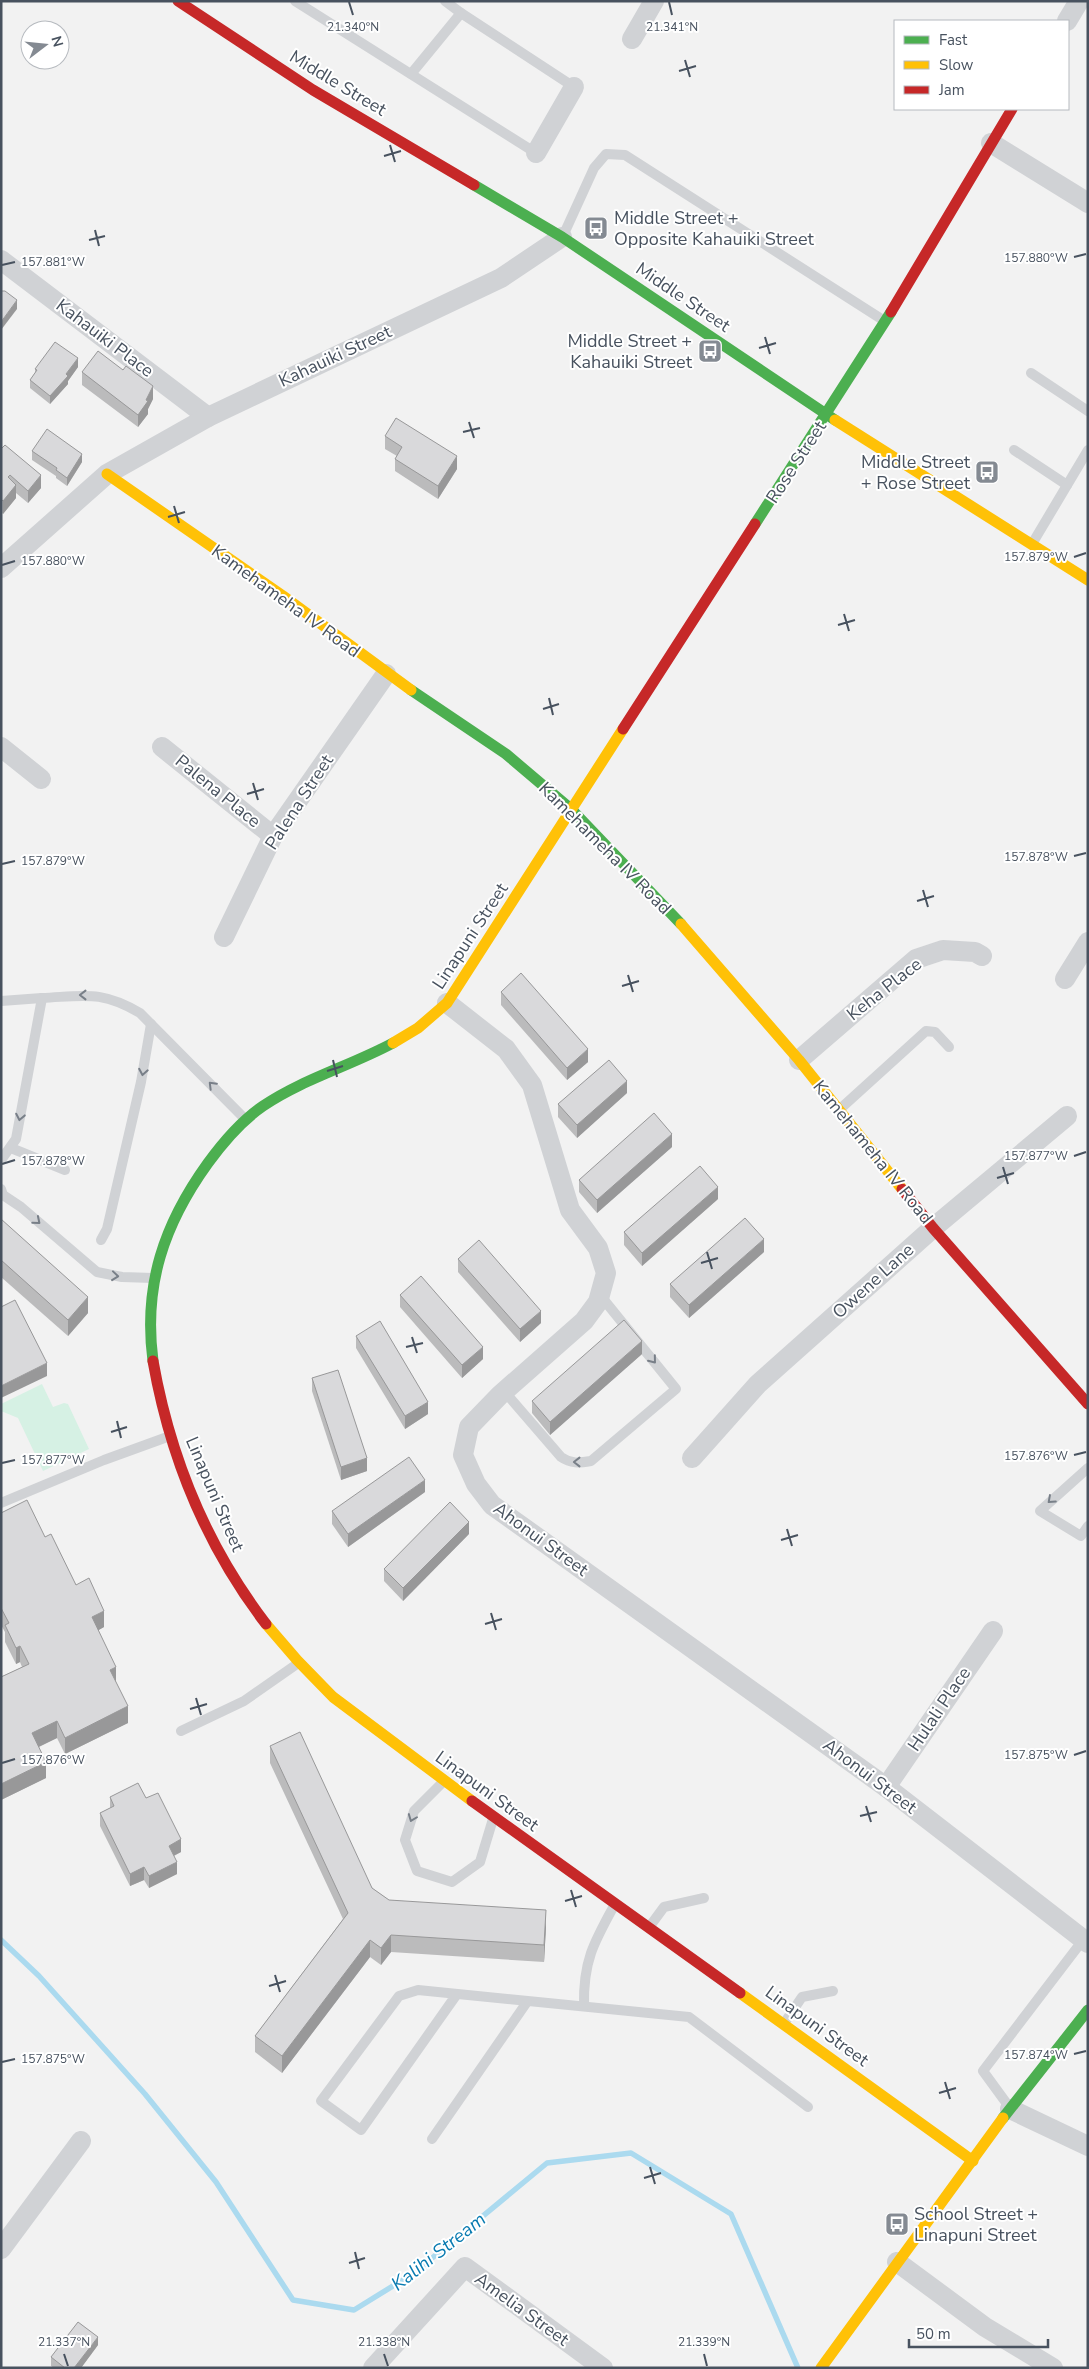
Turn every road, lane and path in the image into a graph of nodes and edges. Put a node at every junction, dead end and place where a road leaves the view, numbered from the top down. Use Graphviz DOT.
graph roads {
  1 [pos="178,1"];
  2 [pos="295,1"];
  3 [pos="445,1"];
  4 [pos="654,1"];
  5 [pos="1079,1"];
  6 [pos="460,13"];
  7 [pos="1068,20"];
  8 [pos="632,39"];
  9 [pos="410,74"];
  10 [pos="574,87"];
  11 [pos="1011,110"];
  12 [pos="991,143"];
  13 [pos="536,153"];
  14 [pos="1088,203"];
  15 [pos="562,237"];
  16 [pos="1,260"];
  17 [pos="885,321"];
  18 [pos="1031,373"];
  19 [pos="1088,411"];
  20 [pos="826,415"];
  21 [pos="208,417"];
  22 [pos="1014,450"];
  23 [pos="1088,450"];
  24 [pos="107,474"];
  25 [pos="1067,485"];
  26 [pos="1031,544"];
  27 [pos="1,568"];
  28 [pos="1088,580"];
  29 [pos="386,674"];
  30 [pos="1,747"];
  31 [pos="162,747"];
  32 [pos="41,779"];
  33 [pos="572,810"];
  34 [pos="273,836"];
  35 [pos="224,937"];
  36 [pos="1088,942"];
  37 [pos="982,956"];
  38 [pos="1064,979"];
  39 [pos="42,998"];
  40 [pos="1,1001"];
  41 [pos="448,1003"];
  42 [pos="151,1024"];
  43 [pos="949,1047"];
  44 [pos="799,1060"];
  45 [pos="839,1110"];
  46 [pos="1066,1116"];
  47 [pos="246,1120"];
  48 [pos="11,1148"];
  49 [pos="1,1160"];
  50 [pos="65,1170"];
  51 [pos="1,1189"];
  52 [pos="933,1228"];
  53 [pos="101,1240"];
  54 [pos="154,1278"];
  55 [pos="600,1295"];
  56 [pos="504,1390"];
  57 [pos="1088,1404"];
  58 [pos="171,1436"];
  59 [pos="692,1458"];
  60 [pos="1088,1468"];
  61 [pos="1,1503"];
  62 [pos="1088,1526"];
  63 [pos="993,1631"];
  64 [pos="300,1662"];
  65 [pos="180,1732"];
  66 [pos="443,1781"];
  67 [pos="886,1787"];
  68 [pos="494,1818"];
  69 [pos="704,1898"];
  70 [pos="615,1904"];
  71 [pos="649,1927"];
  72 [pos="1085,1942"];
  73 [pos="834,1990"];
  74 [pos="457,1994"];
  75 [pos="527,2002"];
  76 [pos="584,2006"];
  77 [pos="1088,2010"];
  78 [pos="784,2023"];
  79 [pos="808,2107"];
  80 [pos="1010,2109"];
  81 [pos="432,2139"];
  82 [pos="81,2141"];
  83 [pos="1088,2146"];
  84 [pos="974,2161"];
  85 [pos="1,2249"];
  86 [pos="897,2262"];
  87 [pos="373,2368"];
  88 [pos="603,2368"];
  89 [pos="821,2368"];
  90 [pos="1053,2368"];
  1 -- 15 [label="street, Middle Street"];
  2 -- 9 [label="lane"];
  3 -- 6 [label="lane"];
  4 -- 8 [label="street"];
  5 -- 7 [label="street"];
  6 -- 9 [label="lane"];
  6 -- 10 [label="lane"];
  9 -- 13 [label="lane"];
  10 -- 13 [label="street"];
  11 -- 12 [label="street, Rose Street"];
  12 -- 14 [label="street"];
  12 -- 17 [label="street, Rose Street"];
  15 -- 17 [label="lane"];
  15 -- 20 [label="street, Middle Street"];
  15 -- 21 [label="street, Kahauiki Street"];
  16 -- 21 [label="street, Kahauiki Place"];
  17 -- 20 [label="street, Rose Street"];
  18 -- 19 [label="lane"];
  20 -- 26 [label="street, Middle Street"];
  20 -- 33 [label="street, Rose Street"];
  21 -- 24 [label="street, Kahauiki Street"];
  22 -- 25 [label="lane"];
  23 -- 25 [label="lane"];
  24 -- 27 [label="street"];
  24 -- 29 [label="street, Kamehameha IV Road"];
  25 -- 26 [label="lane"];
  26 -- 28 [label="street, Middle Street"];
  29 -- 33 [label="street, Kamehameha IV Road"];
  29 -- 34 [label="street, Palena Street"];
  30 -- 32 [label="street"];
  31 -- 34 [label="street, Palena Place"];
  33 -- 41 [label="street, Linapuni Street"];
  33 -- 44 [label="street, Kamehameha IV Road"];
  34 -- 35 [label="street, Palena Street"];
  36 -- 38 [label="street"];
  37 -- 44 [label="street, Keha Place"];
  39 -- 40 [label="lane"];
  42 -- 39 [label="lane, one-way"];
  39 -- 48 [label="lane, one-way"];
  41 -- 47 [label="street, Linapuni Street"];
  41 -- 55 [label="street, Ahonui Street"];
  47 -- 42 [label="lane, one-way"];
  42 -- 53 [label="lane, one-way"];
  43 -- 45 [label="lane"];
  44 -- 45 [label="street, Kamehameha IV Road"];
  45 -- 52 [label="street, Kamehameha IV Road"];
  46 -- 52 [label="street, Owene Lane"];
  47 -- 54 [label="street, Linapuni Street"];
  48 -- 49 [label="lane"];
  48 -- 50 [label="lane"];
  51 -- 54 [label="lane, one-way"];
  52 -- 57 [label="street, Kamehameha IV Road"];
  52 -- 59 [label="street, Owene Lane"];
  54 -- 58 [label="street, Linapuni Street"];
  55 -- 56 [label="street, Ahonui Street"];
  55 -- 56 [label="lane, one-way"];
  56 -- 67 [label="street, Ahonui Street"];
  58 -- 61 [label="lane"];
  58 -- 64 [label="street, Linapuni Street"];
  60 -- 62 [label="lane, one-way"];
  63 -- 67 [label="street, Hulali Place"];
  64 -- 65 [label="lane"];
  64 -- 66 [label="street, Linapuni Street"];
  66 -- 68 [label="street, Linapuni Street"];
  66 -- 68 [label="lane, one-way"];
  67 -- 72 [label="street, Ahonui Street"];
  68 -- 70 [label="street, Linapuni Street"];
  69 -- 71 [label="lane"];
  70 -- 71 [label="street, Linapuni Street"];
  70 -- 76 [label="lane"];
  71 -- 78 [label="street, Linapuni Street"];
  72 -- 80 [label="lane"];
  73 -- 78 [label="lane"];
  74 -- 74 [label="lane"];
  74 -- 75 [label="lane"];
  75 -- 76 [label="lane"];
  75 -- 81 [label="lane"];
  76 -- 79 [label="lane"];
  77 -- 80 [label="street"];
  78 -- 84 [label="street, Linapuni Street"];
  80 -- 83 [label="street"];
  80 -- 84 [label="street"];
  82 -- 85 [label="street"];
  84 -- 86 [label="street"];
  86 -- 89 [label="street"];
  86 -- 90 [label="street"];
  87 -- 88 [label="street, Amelia Street"];
}
